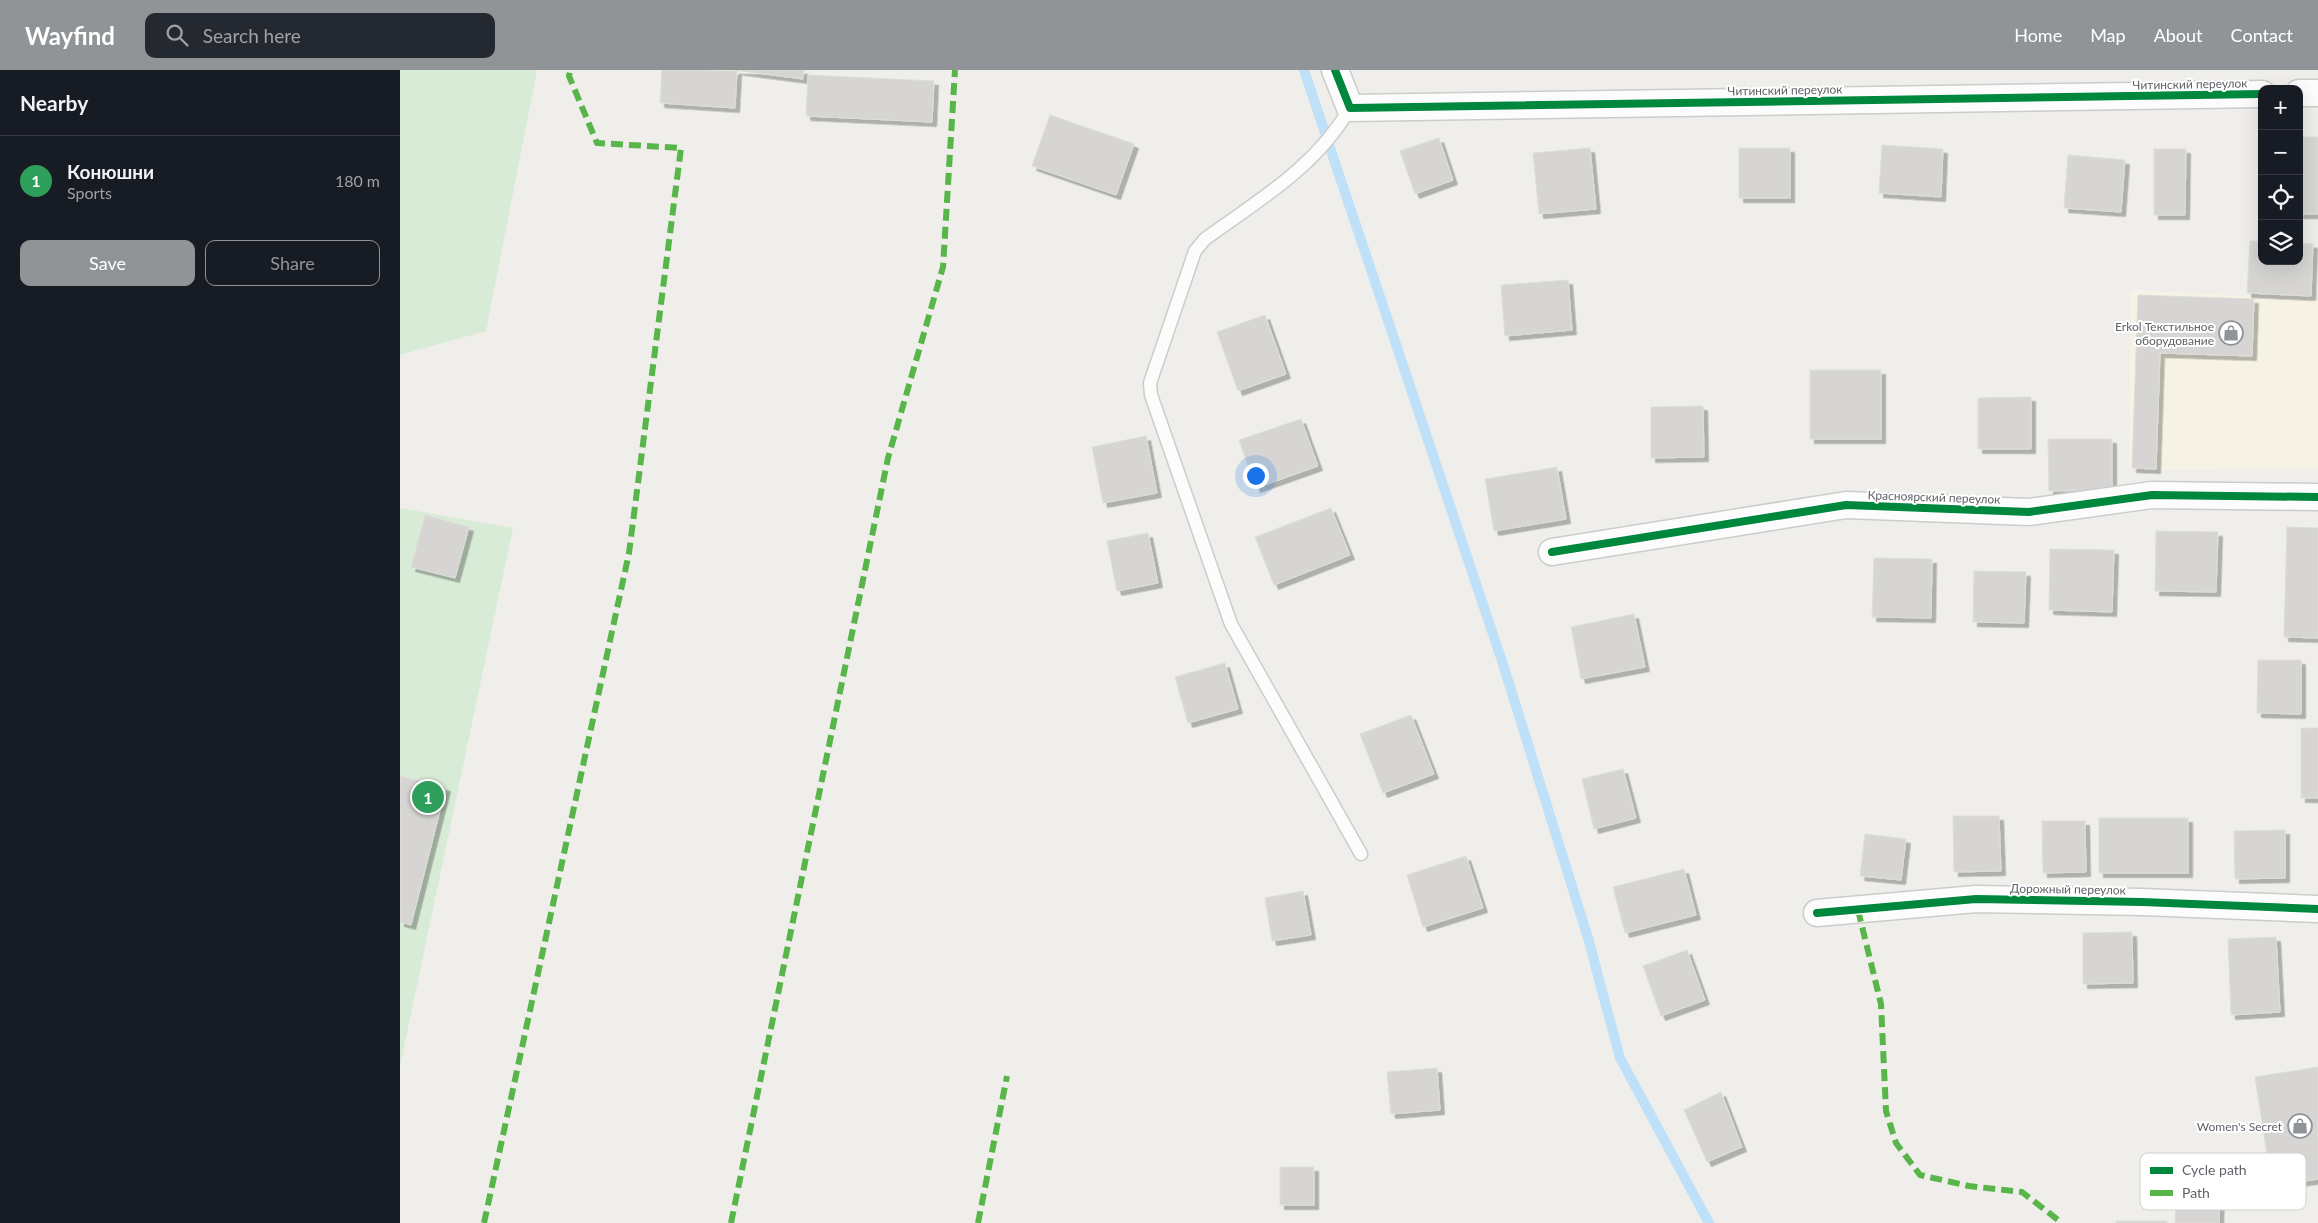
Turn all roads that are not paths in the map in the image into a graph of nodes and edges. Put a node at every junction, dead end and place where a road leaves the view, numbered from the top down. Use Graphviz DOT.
graph roads {
  1 [pos="1335,70"];
  2 [pos="2303,93"];
  3 [pos="2318,93"];
  4 [pos="2258,94"];
  5 [pos="1350,108"];
  6 [pos="2318,497"];
  7 [pos="1552,552"];
  8 [pos="1361,854"];
  9 [pos="2318,909"];
  10 [pos="1817,913"];
  1 -- 5 [label="street"];
  2 -- 3 [label="street"];
  4 -- 5 [label="street, Читинский переулок"];
  5 -- 8 [label="lane"];
  6 -- 7 [label="street, Красноярский переулок"];
  9 -- 10 [label="street, Дорожный переулок"];
}
